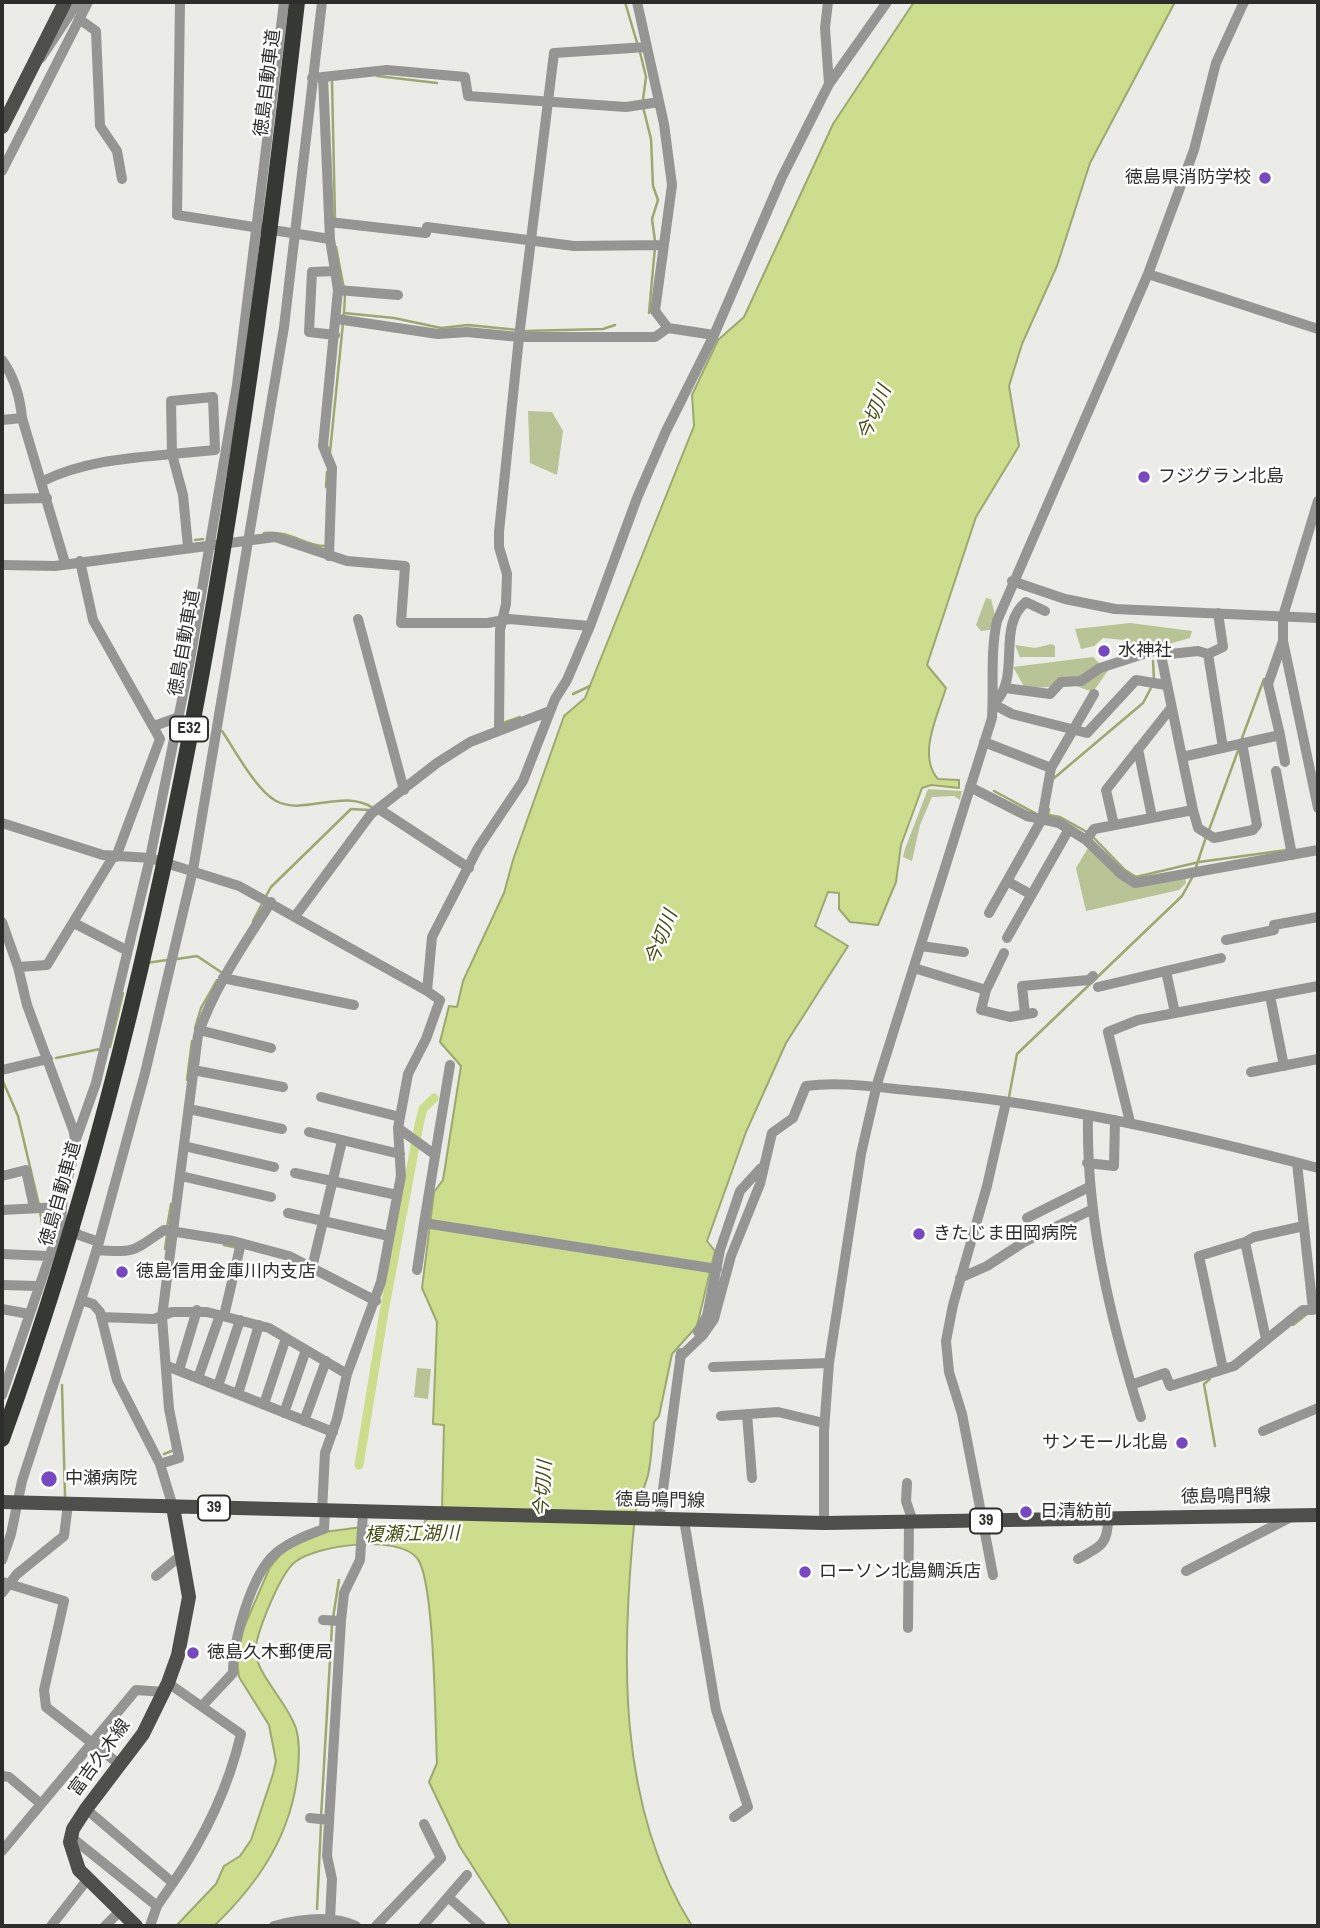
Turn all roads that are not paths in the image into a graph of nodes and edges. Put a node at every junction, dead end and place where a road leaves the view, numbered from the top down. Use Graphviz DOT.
graph roads {
  1 [pos="65,2"];
  2 [pos="78,2"];
  3 [pos="88,2"];
  4 [pos="180,2"];
  5 [pos="284,2"];
  6 [pos="297,2"];
  7 [pos="321,2"];
  8 [pos="637,2"];
  9 [pos="828,2"];
  10 [pos="887,2"];
  11 [pos="1244,2"];
  12 [pos="79,19"];
  13 [pos="641,47"];
  14 [pos="33,65"];
  15 [pos="317,78"];
  16 [pos="829,84"];
  17 [pos="549,102"];
  18 [pos="659,102"];
  19 [pos="2,127"];
  20 [pos="2,171"];
  21 [pos="122,179"];
  22 [pos="333,222"];
  23 [pos="259,226"];
  24 [pos="295,235"];
  25 [pos="330,239"];
  26 [pos="530,242"];
  27 [pos="658,245"];
  28 [pos="336,271"];
  29 [pos="1149,274"];
  30 [pos="342,290"];
  31 [pos="398,295"];
  32 [pos="341,320"];
  33 [pos="668,328"];
  34 [pos="1318,329"];
  35 [pos="519,333"];
  36 [pos="335,335"];
  37 [pos="714,335"];
  38 [pos="2,360"];
  39 [pos="22,418"];
  40 [pos="2,420"];
  41 [pos="172,454"];
  42 [pos="43,481"];
  43 [pos="47,498"];
  44 [pos="2,499"];
  45 [pos="1318,501"];
  46 [pos="249,542"];
  47 [pos="211,545"];
  48 [pos="188,547"];
  49 [pos="329,556"];
  50 [pos="80,561"];
  51 [pos="65,563"];
  52 [pos="2,565"];
  53 [pos="1012,580"];
  54 [pos="1045,611"];
  55 [pos="1218,613"];
  56 [pos="1283,615"];
  57 [pos="1318,618"];
  58 [pos="358,619"];
  59 [pos="502,620"];
  60 [pos="590,626"];
  61 [pos="1283,641"];
  62 [pos="1208,654"];
  63 [pos="1161,655"];
  64 [pos="1166,685"];
  65 [pos="1006,688"];
  66 [pos="1094,694"];
  67 [pos="993,704"];
  68 [pos="1171,708"];
  69 [pos="550,712"];
  70 [pos="179,717"];
  71 [pos="155,726"];
  72 [pos="499,726"];
  73 [pos="1073,730"];
  74 [pos="1280,735"];
  75 [pos="985,742"];
  76 [pos="1242,743"];
  77 [pos="1223,748"];
  78 [pos="1138,749"];
  79 [pos="1182,757"];
  80 [pos="1285,762"];
  81 [pos="1051,768"];
  82 [pos="1276,771"];
  83 [pos="403,787"];
  84 [pos="970,787"];
  85 [pos="1318,805"];
  86 [pos="379,809"];
  87 [pos="1193,810"];
  88 [pos="1152,817"];
  89 [pos="1042,819"];
  90 [pos="2,823"];
  91 [pos="1114,825"];
  92 [pos="1069,829"];
  93 [pos="1086,840"];
  94 [pos="1318,850"];
  95 [pos="1292,855"];
  96 [pos="115,857"];
  97 [pos="150,858"];
  98 [pos="469,868"];
  99 [pos="193,870"];
  100 [pos="1007,881"];
  101 [pos="1030,894"];
  102 [pos="267,900"];
  103 [pos="989,913"];
  104 [pos="296,915"];
  105 [pos="1318,917"];
  106 [pos="2,922"];
  107 [pos="75,923"];
  108 [pos="1007,938"];
  109 [pos="1226,940"];
  110 [pos="920,946"];
  111 [pos="126,950"];
  112 [pos="964,952"];
  113 [pos="1004,953"];
  114 [pos="1221,958"];
  115 [pos="18,967"];
  116 [pos="914,968"];
  117 [pos="1166,971"];
  118 [pos="223,978"];
  119 [pos="1318,986"];
  120 [pos="986,990"];
  121 [pos="427,991"];
  122 [pos="1270,996"];
  123 [pos="354,1005"];
  124 [pos="1175,1013"];
  125 [pos="199,1030"];
  126 [pos="271,1048"];
  127 [pos="48,1059"];
  128 [pos="1318,1059"];
  129 [pos="450,1065"];
  130 [pos="1284,1066"];
  131 [pos="2,1070"];
  132 [pos="193,1070"];
  133 [pos="1251,1072"];
  134 [pos="283,1087"];
  135 [pos="877,1087"];
  136 [pos="321,1097"];
  137 [pos="1006,1102"];
  138 [pos="188,1109"];
  139 [pos="1088,1115"];
  140 [pos="1115,1120"];
  141 [pos="399,1122"];
  142 [pos="1129,1122"];
  143 [pos="282,1129"];
  144 [pos="309,1132"];
  145 [pos="342,1141"];
  146 [pos="75,1142"];
  147 [pos="184,1146"];
  148 [pos="400,1154"];
  149 [pos="434,1154"];
  150 [pos="1087,1163"];
  151 [pos="1297,1163"];
  152 [pos="763,1166"];
  153 [pos="274,1167"];
  154 [pos="1318,1168"];
  155 [pos="295,1173"];
  156 [pos="2,1176"];
  157 [pos="181,1176"];
  158 [pos="333,1181"];
  159 [pos="1089,1187"];
  160 [pos="397,1195"];
  161 [pos="271,1197"];
  162 [pos="1052,1205"];
  163 [pos="61,1207"];
  164 [pos="37,1208"];
  165 [pos="2,1210"];
  166 [pos="1091,1210"];
  167 [pos="288,1213"];
  168 [pos="1027,1218"];
  169 [pos="62,1220"];
  170 [pos="324,1221"];
  171 [pos="426,1223"];
  172 [pos="1059,1224"];
  173 [pos="1304,1226"];
  174 [pos="168,1230"];
  175 [pos="389,1236"];
  176 [pos="1244,1242"];
  177 [pos="98,1246"];
  178 [pos="240,1247"];
  179 [pos="2,1254"];
  180 [pos="48,1256"];
  181 [pos="312,1268"];
  182 [pos="715,1269"];
  183 [pos="417,1270"];
  184 [pos="960,1278"];
  185 [pos="2,1285"];
  186 [pos="37,1286"];
  187 [pos="81,1300"];
  188 [pos="376,1301"];
  189 [pos="2,1309"];
  190 [pos="197,1310"];
  191 [pos="29,1314"];
  192 [pos="222,1316"];
  193 [pos="101,1317"];
  194 [pos="158,1318"];
  195 [pos="240,1320"];
  196 [pos="259,1325"];
  197 [pos="286,1338"];
  198 [pos="1266,1339"];
  199 [pos="306,1350"];
  200 [pos="680,1357"];
  201 [pos="7,1361"];
  202 [pos="326,1361"];
  203 [pos="829,1363"];
  204 [pos="167,1366"];
  205 [pos="713,1367"];
  206 [pos="1223,1369"];
  207 [pos="179,1370"];
  208 [pos="347,1374"];
  209 [pos="198,1378"];
  210 [pos="1131,1385"];
  211 [pos="218,1386"];
  212 [pos="238,1394"];
  213 [pos="2,1395"];
  214 [pos="264,1404"];
  215 [pos="1318,1408"];
  216 [pos="284,1413"];
  217 [pos="747,1414"];
  218 [pos="721,1416"];
  219 [pos="1141,1417"];
  220 [pos="304,1421"];
  221 [pos="824,1423"];
  222 [pos="1263,1431"];
  223 [pos="332,1432"];
  224 [pos="2,1439"];
  225 [pos="160,1464"];
  226 [pos="752,1478"];
  227 [pos="907,1483"];
  228 [pos="9,1502"];
  229 [pos="68,1504"];
  230 [pos="173,1507"];
  231 [pos="323,1511"];
  232 [pos="1294,1515"];
  233 [pos="1318,1515"];
  234 [pos="362,1517"];
  235 [pos="1108,1519"];
  236 [pos="657,1520"];
  237 [pos="684,1520"];
  238 [pos="981,1521"];
  239 [pos="911,1522"];
  240 [pos="824,1523"];
  241 [pos="180,1556"];
  242 [pos="1078,1559"];
  243 [pos="2,1560"];
  244 [pos="1186,1571"];
  245 [pos="156,1576"];
  246 [pos="993,1576"];
  247 [pos="4,1586"];
  248 [pos="908,1628"];
  249 [pos="166,1688"];
  250 [pos="202,1706"];
  251 [pos="92,1743"];
  252 [pos="119,1764"];
  253 [pos="2,1776"];
  254 [pos="41,1804"];
  255 [pos="86,1809"];
  256 [pos="734,1817"];
  257 [pos="424,1824"];
  258 [pos="71,1838"];
  259 [pos="2,1851"];
  260 [pos="467,1875"];
  261 [pos="87,1880"];
  262 [pos="173,1883"];
  263 [pos="448,1897"];
  264 [pos="158,1906"];
  265 [pos="120,1911"];
  266 [pos="330,1920"];
  267 [pos="51,1926"];
  268 [pos="104,1926"];
  269 [pos="136,1926"];
  270 [pos="150,1926"];
  271 [pos="274,1926"];
  272 [pos="356,1926"];
  273 [pos="376,1926"];
  274 [pos="423,1926"];
  275 [pos="481,1926"];
  1 -- 14 [label="main road"];
  2 -- 14 [label="street"];
  3 -- 12 [label="street"];
  4 -- 23 [label="street"];
  5 -- 23 [label="street"];
  6 -- 224 [label="highway, 徳島自動車道 / E32, bridge"];
  7 -- 15 [label="street"];
  8 -- 13 [label="street"];
  9 -- 16 [label="street"];
  10 -- 16 [label="street"];
  11 -- 29 [label="street"];
  12 -- 20 [label="street"];
  12 -- 21 [label="street"];
  13 -- 17 [label="street"];
  13 -- 18 [label="street"];
  14 -- 19 [label="main road"];
  15 -- 17 [label="street"];
  15 -- 22 [label="street"];
  15 -- 24 [label="street"];
  16 -- 37 [label="street"];
  17 -- 18 [label="street"];
  17 -- 26 [label="street"];
  18 -- 27 [label="street"];
  22 -- 25 [label="street"];
  22 -- 26 [label="street"];
  23 -- 24 [label="street"];
  23 -- 47 [label="street"];
  24 -- 25 [label="street"];
  24 -- 46 [label="street"];
  25 -- 28 [label="street"];
  26 -- 27 [label="street"];
  26 -- 35 [label="street"];
  27 -- 33 [label="street"];
  28 -- 30 [label="street"];
  28 -- 36 [label="street"];
  29 -- 34 [label="street"];
  29 -- 53 [label="street"];
  30 -- 31 [label="street"];
  30 -- 32 [label="street"];
  32 -- 35 [label="street"];
  32 -- 36 [label="street"];
  33 -- 35 [label="street"];
  33 -- 37 [label="street"];
  35 -- 59 [label="street"];
  36 -- 49 [label="street"];
  37 -- 60 [label="street"];
  38 -- 39 [label="street"];
  39 -- 40 [label="street"];
  39 -- 42 [label="street"];
  41 -- 41 [label="street"];
  41 -- 42 [label="street"];
  41 -- 48 [label="street"];
  42 -- 43 [label="street"];
  43 -- 44 [label="street"];
  43 -- 51 [label="street"];
  45 -- 56 [label="street"];
  46 -- 47 [label="street"];
  46 -- 49 [label="street"];
  46 -- 99 [label="street"];
  47 -- 48 [label="street"];
  47 -- 70 [label="street"];
  48 -- 50 [label="street"];
  49 -- 59 [label="street"];
  50 -- 51 [label="street"];
  50 -- 71 [label="street"];
  51 -- 52 [label="street"];
  53 -- 55 [label="street"];
  53 -- 67 [label="street"];
  54 -- 65 [label="street"];
  55 -- 56 [label="street"];
  55 -- 62 [label="street"];
  56 -- 57 [label="street"];
  56 -- 61 [label="street"];
  58 -- 83 [label="street"];
  59 -- 60 [label="street"];
  59 -- 72 [label="street"];
  60 -- 69 [label="street"];
  61 -- 74 [label="street"];
  61 -- 85 [label="street"];
  62 -- 63 [label="street"];
  62 -- 77 [label="street"];
  63 -- 64 [label="street"];
  63 -- 65 [label="street"];
  64 -- 68 [label="street"];
  64 -- 73 [label="street"];
  65 -- 67 [label="street"];
  66 -- 73 [label="street"];
  67 -- 73 [label="street"];
  67 -- 75 [label="street"];
  68 -- 78 [label="street"];
  68 -- 79 [label="street"];
  69 -- 72 [label="street"];
  69 -- 98 [label="street"];
  70 -- 71 [label="street"];
  70 -- 97 [label="street"];
  71 -- 96 [label="street"];
  72 -- 83 [label="street"];
  73 -- 81 [label="street"];
  74 -- 76 [label="street"];
  74 -- 80 [label="street"];
  75 -- 81 [label="street"];
  75 -- 84 [label="street"];
  76 -- 77 [label="street"];
  76 -- 87 [label="street"];
  77 -- 79 [label="street"];
  78 -- 88 [label="street"];
  78 -- 91 [label="street"];
  79 -- 87 [label="street"];
  81 -- 89 [label="street"];
  82 -- 95 [label="street"];
  83 -- 86 [label="street"];
  84 -- 89 [label="street"];
  84 -- 110 [label="street"];
  86 -- 98 [label="street"];
  86 -- 104 [label="street"];
  87 -- 88 [label="street"];
  88 -- 91 [label="street"];
  89 -- 92 [label="street"];
  89 -- 100 [label="street"];
  90 -- 96 [label="street"];
  91 -- 93 [label="street"];
  92 -- 93 [label="street"];
  92 -- 101 [label="street"];
  93 -- 95 [label="street"];
  94 -- 95 [label="street"];
  96 -- 97 [label="street"];
  96 -- 107 [label="street"];
  97 -- 99 [label="street"];
  97 -- 111 [label="street"];
  98 -- 121 [label="street"];
  99 -- 102 [label="street"];
  99 -- 177 [label="street"];
  100 -- 101 [label="street"];
  100 -- 103 [label="street"];
  101 -- 108 [label="street"];
  102 -- 104 [label="street"];
  102 -- 118 [label="street"];
  104 -- 121 [label="street"];
  105 -- 109 [label="street"];
  106 -- 115 [label="street"];
  107 -- 111 [label="street"];
  107 -- 115 [label="street"];
  110 -- 112 [label="street"];
  110 -- 116 [label="street"];
  111 -- 146 [label="street"];
  113 -- 120 [label="street"];
  114 -- 117 [label="street"];
  115 -- 127 [label="street"];
  116 -- 120 [label="street"];
  116 -- 135 [label="street"];
  117 -- 120 [label="street"];
  117 -- 124 [label="street"];
  118 -- 123 [label="street"];
  118 -- 125 [label="street"];
  119 -- 122 [label="street"];
  121 -- 141 [label="street"];
  122 -- 124 [label="street"];
  122 -- 130 [label="street"];
  124 -- 142 [label="street"];
  125 -- 126 [label="street"];
  125 -- 132 [label="street"];
  127 -- 131 [label="street"];
  127 -- 146 [label="street"];
  128 -- 130 [label="street"];
  129 -- 149 [label="street"];
  130 -- 133 [label="street"];
  132 -- 134 [label="street"];
  132 -- 138 [label="street"];
  135 -- 137 [label="street"];
  135 -- 152 [label="street"];
  135 -- 203 [label="street"];
  136 -- 141 [label="street"];
  137 -- 139 [label="street"];
  137 -- 184 [label="street"];
  138 -- 143 [label="street"];
  138 -- 147 [label="street"];
  139 -- 140 [label="street"];
  139 -- 150 [label="street"];
  140 -- 142 [label="street"];
  140 -- 150 [label="street"];
  141 -- 148 [label="street"];
  141 -- 149 [label="street"];
  142 -- 151 [label="street"];
  144 -- 145 [label="street"];
  145 -- 148 [label="street"];
  145 -- 158 [label="street"];
  146 -- 163 [label="street"];
  147 -- 153 [label="street"];
  147 -- 157 [label="street"];
  148 -- 160 [label="street"];
  149 -- 171 [label="street"];
  150 -- 159 [label="street"];
  151 -- 154 [label="street"];
  151 -- 173 [label="street"];
  152 -- 182 [label="street"];
  152 -- 200 [label="street"];
  155 -- 158 [label="street"];
  156 -- 164 [label="street"];
  157 -- 161 [label="street"];
  157 -- 174 [label="street"];
  158 -- 160 [label="street"];
  158 -- 170 [label="street"];
  159 -- 162 [label="street"];
  159 -- 166 [label="street"];
  160 -- 175 [label="street"];
  162 -- 168 [label="street"];
  162 -- 172 [label="street"];
  163 -- 164 [label="street"];
  163 -- 169 [label="street"];
  164 -- 165 [label="street"];
  166 -- 172 [label="street"];
  166 -- 210 [label="street"];
  167 -- 170 [label="street"];
  169 -- 177 [label="street"];
  169 -- 180 [label="street"];
  170 -- 175 [label="street"];
  170 -- 181 [label="street"];
  171 -- 182 [label="street"];
  171 -- 183 [label="street"];
  172 -- 184 [label="street"];
  173 -- 176 [label="street"];
  173 -- 198 [label="street"];
  174 -- 177 [label="street"];
  174 -- 178 [label="street"];
  174 -- 194 [label="street"];
  175 -- 188 [label="street"];
  176 -- 198 [label="street"];
  176 -- 206 [label="street"];
  177 -- 187 [label="street"];
  178 -- 181 [label="street"];
  178 -- 192 [label="street"];
  179 -- 180 [label="street"];
  180 -- 186 [label="street"];
  181 -- 188 [label="street"];
  182 -- 200 [label="street"];
  184 -- 238 [label="street"];
  185 -- 186 [label="street"];
  186 -- 191 [label="street"];
  187 -- 193 [label="street"];
  187 -- 228 [label="street"];
  188 -- 208 [label="street"];
  189 -- 191 [label="street"];
  190 -- 192 [label="street"];
  190 -- 194 [label="street"];
  190 -- 207 [label="street"];
  191 -- 201 [label="street"];
  192 -- 195 [label="street"];
  192 -- 209 [label="street"];
  193 -- 194 [label="street"];
  193 -- 225 [label="street"];
  194 -- 204 [label="street"];
  195 -- 196 [label="street"];
  195 -- 211 [label="street"];
  196 -- 197 [label="street"];
  196 -- 212 [label="street"];
  197 -- 199 [label="street"];
  197 -- 214 [label="street"];
  198 -- 206 [label="street"];
  199 -- 202 [label="street"];
  199 -- 216 [label="street"];
  200 -- 236 [label="street"];
  201 -- 213 [label="street"];
  202 -- 208 [label="street"];
  202 -- 220 [label="street"];
  203 -- 205 [label="street"];
  203 -- 221 [label="street"];
  204 -- 207 [label="street"];
  204 -- 225 [label="street"];
  206 -- 210 [label="street"];
  207 -- 209 [label="street"];
  208 -- 223 [label="street"];
  209 -- 211 [label="street"];
  210 -- 219 [label="street"];
  211 -- 212 [label="street"];
  212 -- 214 [label="street"];
  214 -- 216 [label="street"];
  215 -- 222 [label="street"];
  216 -- 220 [label="street"];
  217 -- 218 [label="street"];
  217 -- 221 [label="street"];
  217 -- 226 [label="street"];
  220 -- 223 [label="street"];
  221 -- 240 [label="street"];
  223 -- 231 [label="street"];
  225 -- 230 [label="street"];
  227 -- 239 [label="street"];
  228 -- 229 [label="main road, 徳島鳴門線 / 39"];
  228 -- 243 [label="street"];
  229 -- 230 [label="main road, 徳島鳴門線 / 39"];
  229 -- 247 [label="street"];
  230 -- 231 [label="main road, 徳島鳴門線 / 39"];
  230 -- 241 [label="main road, 富吉久木線"];
  231 -- 234 [label="main road, 徳島鳴門線 / 39"];
  231 -- 250 [label="street"];
  232 -- 233 [label="main road, 徳島鳴門線 / 39"];
  232 -- 235 [label="main road, 徳島鳴門線 / 39"];
  232 -- 244 [label="street"];
  234 -- 236 [label="main road, 徳島鳴門線 / 39"];
  234 -- 266 [label="street"];
  235 -- 238 [label="main road, 徳島鳴門線 / 39"];
  235 -- 242 [label="street"];
  236 -- 237 [label="main road, 徳島鳴門線 / 39"];
  237 -- 240 [label="main road, 徳島鳴門線 / 39"];
  237 -- 256 [label="street"];
  238 -- 239 [label="main road, 徳島鳴門線 / 39"];
  238 -- 246 [label="street"];
  239 -- 240 [label="main road, 徳島鳴門線 / 39"];
  239 -- 248 [label="street"];
  241 -- 245 [label="street"];
  241 -- 249 [label="main road, 富吉久木線"];
  247 -- 251 [label="street"];
  249 -- 250 [label="street"];
  249 -- 251 [label="street"];
  249 -- 252 [label="main road, 富吉久木線"];
  250 -- 262 [label="street"];
  251 -- 252 [label="street"];
  251 -- 254 [label="street"];
  252 -- 255 [label="main road, 富吉久木線"];
  253 -- 254 [label="street"];
  254 -- 259 [label="street"];
  255 -- 258 [label="main road, 富吉久木線"];
  255 -- 262 [label="street"];
  257 -- 273 [label="street"];
  258 -- 261 [label="main road"];
  258 -- 264 [label="street"];
  260 -- 263 [label="street"];
  261 -- 265 [label="main road"];
  261 -- 267 [label="street"];
  262 -- 264 [label="street"];
  263 -- 274 [label="street"];
  263 -- 275 [label="street"];
  264 -- 270 [label="street"];
  265 -- 268 [label="street"];
  265 -- 269 [label="main road"];
  266 -- 271 [label="street"];
  266 -- 272 [label="street"];
}
